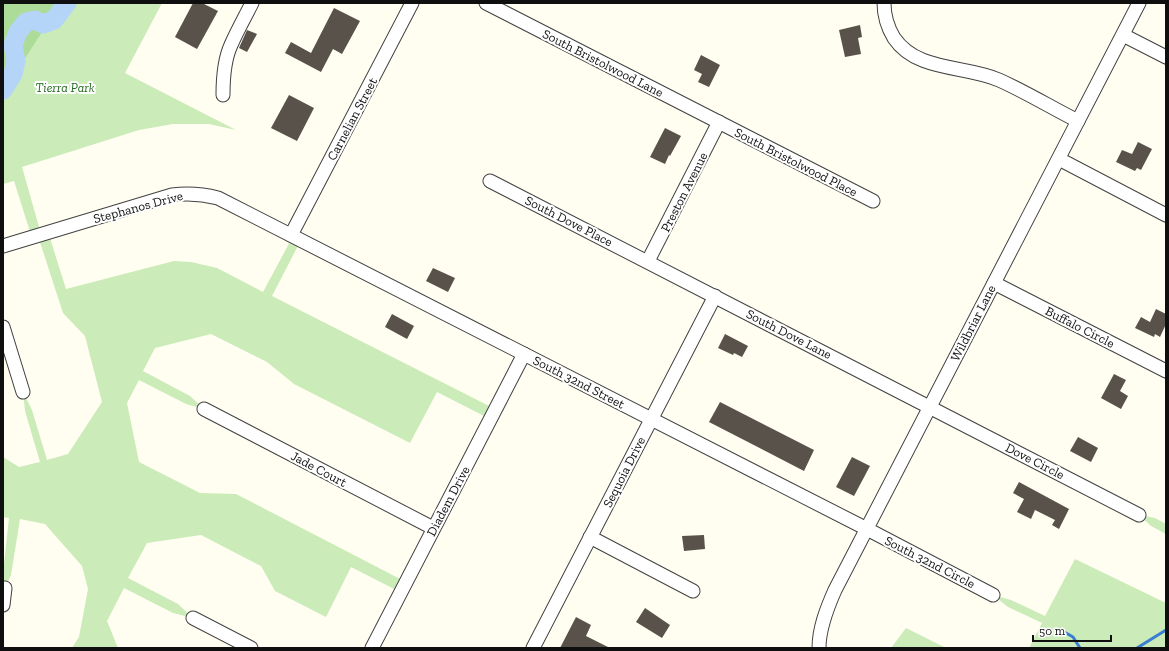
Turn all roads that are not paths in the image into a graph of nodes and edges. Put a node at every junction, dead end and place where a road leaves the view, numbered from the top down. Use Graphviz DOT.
graph roads {
  1 [pos="252,3"];
  2 [pos="412,3"];
  3 [pos="486,3"];
  4 [pos="884,3"];
  5 [pos="1139,3"];
  6 [pos="1123,35"];
  7 [pos="1166,57"];
  8 [pos="223,94"];
  9 [pos="1078,121"];
  10 [pos="719,122"];
  11 [pos="1059,159"];
  12 [pos="490,181"];
  13 [pos="873,201"];
  14 [pos="1166,214"];
  15 [pos="291,235"];
  16 [pos="3,246"];
  17 [pos="648,261"];
  18 [pos="994,282"];
  19 [pos="715,296"];
  20 [pos="3,327"];
  21 [pos="524,354"];
  22 [pos="1166,372"];
  23 [pos="23,392"];
  24 [pos="930,406"];
  25 [pos="204,409"];
  26 [pos="651,419"];
  27 [pos="1139,515"];
  28 [pos="433,528"];
  29 [pos="866,529"];
  30 [pos="590,537"];
  31 [pos="5,588"];
  32 [pos="694,591"];
  33 [pos="992,595"];
  34 [pos="3,605"];
  35 [pos="193,618"];
  36 [pos="251,648"];
  37 [pos="372,648"];
  38 [pos="533,648"];
  39 [pos="819,648"];
  1 -- 8 [label="street"];
  2 -- 15 [label="street, Carnelian Street"];
  3 -- 10 [label="street, South Bristolwood Lane"];
  4 -- 9 [label="street"];
  5 -- 6 [label="street, Wildbriar Lane"];
  6 -- 7 [label="street"];
  6 -- 9 [label="street, Wildbriar Lane"];
  9 -- 11 [label="street, Wildbriar Lane"];
  10 -- 13 [label="street, South Bristolwood Place"];
  10 -- 17 [label="street, Preston Avenue"];
  11 -- 14 [label="street"];
  11 -- 18 [label="street, Wildbriar Lane"];
  12 -- 17 [label="street, South Dove Place"];
  15 -- 16 [label="street, Stephanos Drive"];
  15 -- 21 [label="street, South 32nd Street"];
  17 -- 19 [label="street, South Dove Lane"];
  18 -- 22 [label="street, Buffalo Circle"];
  18 -- 24 [label="street, Wildbriar Lane"];
  19 -- 24 [label="street, South Dove Lane"];
  19 -- 26 [label="street, Sequoia Drive"];
  20 -- 23 [label="street"];
  21 -- 26 [label="street, South 32nd Street"];
  21 -- 28 [label="street, Diadem Drive"];
  24 -- 27 [label="street, Dove Circle"];
  24 -- 29 [label="street, Wildbriar Lane"];
  25 -- 28 [label="street, Jade Court"];
  26 -- 29 [label="street, South 32nd Street"];
  26 -- 30 [label="street, Sequoia Drive"];
  28 -- 37 [label="street, Diadem Drive"];
  29 -- 33 [label="street, South 32nd Circle"];
  29 -- 39 [label="street, Wildbriar Lane"];
  30 -- 32 [label="street"];
  30 -- 38 [label="street, Sequoia Drive"];
  31 -- 34 [label="street"];
  35 -- 36 [label="street"];
}
